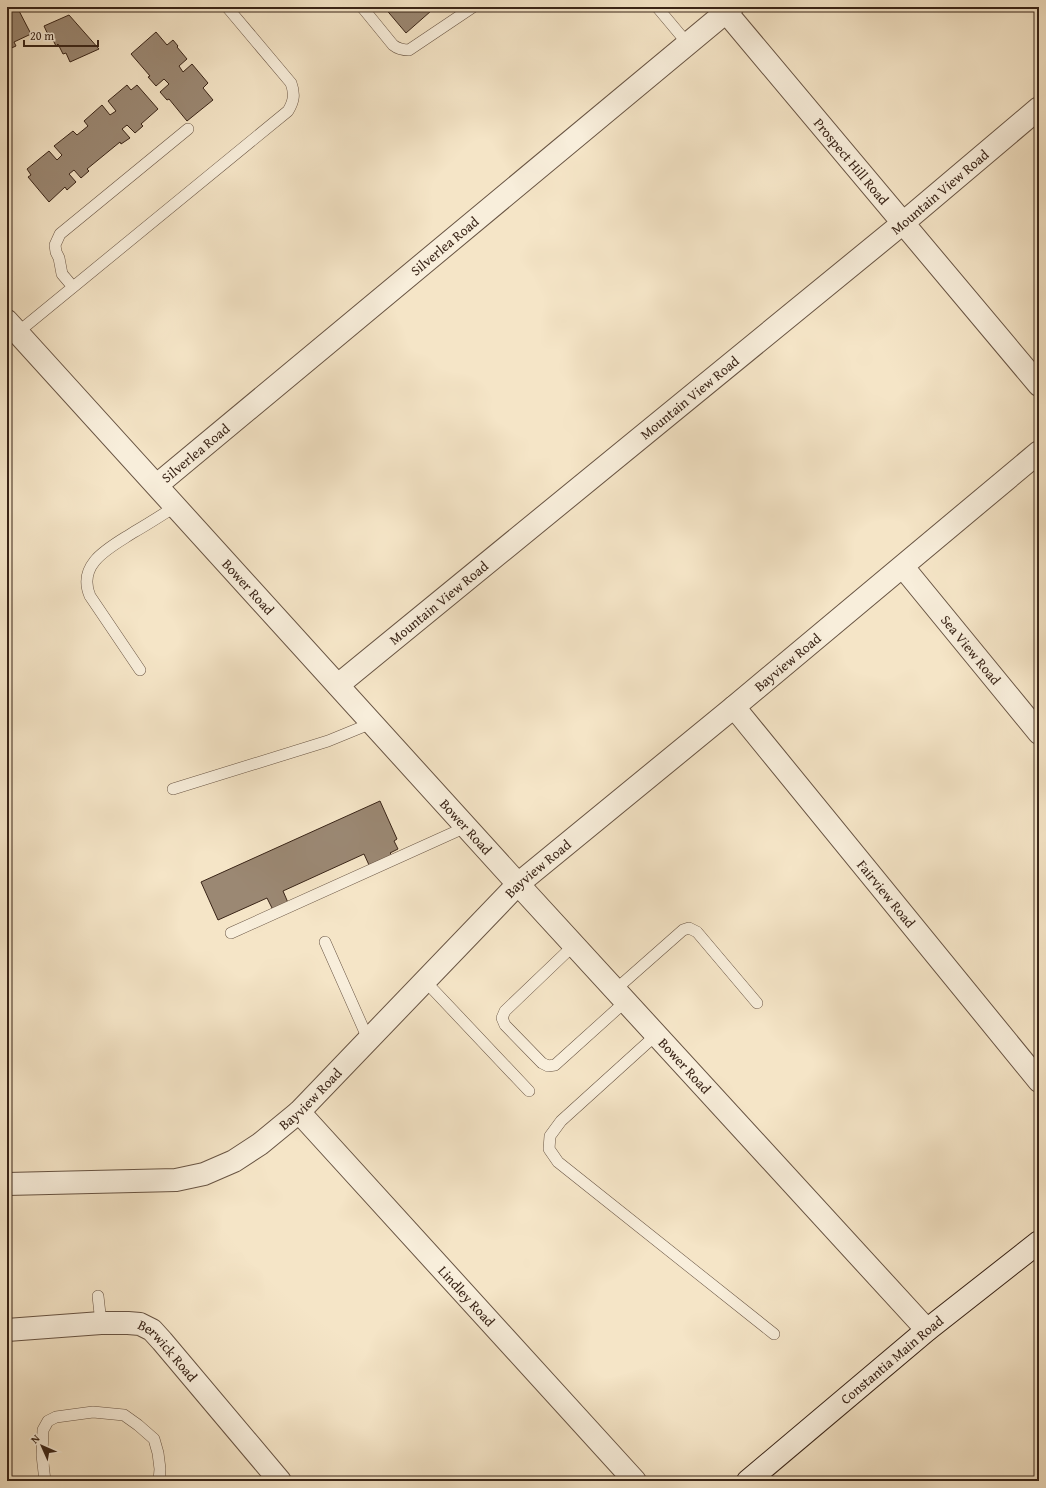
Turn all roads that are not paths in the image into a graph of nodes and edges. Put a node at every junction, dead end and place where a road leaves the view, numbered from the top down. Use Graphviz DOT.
graph roads {
  1 [pos="227,7"];
  2 [pos="362,7"];
  3 [pos="473,7"];
  4 [pos="657,7"];
  5 [pos="729,10"];
  6 [pos="688,44"];
  7 [pos="1039,108"];
  8 [pos="188,129"];
  9 [pos="904,223"];
  10 [pos="73,287"];
  11 [pos="12,327"];
  12 [pos="1039,385"];
  13 [pos="1039,452"];
  14 [pos="157,485"];
  15 [pos="176,506"];
  16 [pos="903,567"];
  17 [pos="140,670"];
  18 [pos="338,685"];
  19 [pos="734,707"];
  20 [pos="372,723"];
  21 [pos="1039,732"];
  22 [pos="173,790"];
  23 [pos="466,826"];
  24 [pos="518,884"];
  25 [pos="231,933"];
  26 [pos="325,942"];
  27 [pos="574,945"];
  28 [pos="425,981"];
  29 [pos="620,996"];
  30 [pos="757,1003"];
  31 [pos="656,1035"];
  32 [pos="368,1039"];
  33 [pos="1039,1081"];
  34 [pos="529,1091"];
  35 [pos="299,1112"];
  36 [pos="7,1184"];
  37 [pos="1039,1242"];
  38 [pos="98,1296"];
  39 [pos="101,1323"];
  40 [pos="7,1330"];
  41 [pos="927,1330"];
  42 [pos="774,1334"];
  43 [pos="45,1481"];
  44 [pos="159,1481"];
  45 [pos="280,1481"];
  46 [pos="635,1481"];
  47 [pos="748,1481"];
  1 -- 10 [label="lane"];
  2 -- 3 [label="lane"];
  4 -- 6 [label="lane"];
  5 -- 6 [label="street, Silverlea Road"];
  5 -- 9 [label="street, Prospect Hill Road"];
  6 -- 14 [label="street, Silverlea Road"];
  7 -- 9 [label="street, Mountain View Road"];
  8 -- 10 [label="lane"];
  9 -- 12 [label="street, Prospect Hill Road"];
  9 -- 18 [label="street, Mountain View Road"];
  10 -- 11 [label="lane"];
  11 -- 14 [label="street, Bower Road"];
  13 -- 16 [label="street, Bayview Road"];
  14 -- 15 [label="street, Bower Road"];
  15 -- 17 [label="lane"];
  15 -- 18 [label="street, Bower Road"];
  16 -- 19 [label="street, Bayview Road"];
  16 -- 21 [label="street, Sea View Road"];
  18 -- 20 [label="street, Bower Road"];
  19 -- 24 [label="street, Bayview Road"];
  19 -- 33 [label="street, Fairview Road"];
  20 -- 22 [label="lane"];
  20 -- 23 [label="street, Bower Road"];
  23 -- 24 [label="street, Bower Road"];
  23 -- 25 [label="lane"];
  24 -- 27 [label="street, Bower Road"];
  24 -- 28 [label="street, Bayview Road"];
  26 -- 32 [label="lane"];
  27 -- 29 [label="street, Bower Road"];
  27 -- 29 [label="lane"];
  28 -- 32 [label="street, Bayview Road"];
  28 -- 34 [label="lane"];
  29 -- 30 [label="lane"];
  29 -- 31 [label="street, Bower Road"];
  31 -- 41 [label="street, Bower Road"];
  31 -- 42 [label="lane"];
  32 -- 35 [label="street, Bayview Road"];
  35 -- 36 [label="street, Bayview Road"];
  35 -- 46 [label="street, Lindley Road"];
  37 -- 41 [label="street, Constantia Main Road"];
  38 -- 39 [label="lane"];
  39 -- 40 [label="street, Berwick Road"];
  39 -- 45 [label="street, Berwick Road"];
  41 -- 47 [label="street, Constantia Main Road"];
  43 -- 44 [label="lane"];
}
